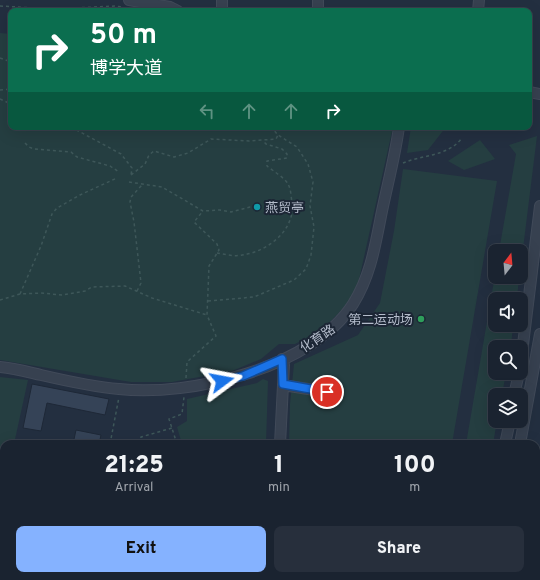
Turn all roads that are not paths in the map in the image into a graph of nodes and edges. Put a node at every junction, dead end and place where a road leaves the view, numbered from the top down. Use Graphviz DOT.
graph roads {
  1 [pos="125,4"];
  2 [pos="173,6"];
  3 [pos="398,130"];
  4 [pos="540,206"];
  5 [pos="540,334"];
  6 [pos="524,340"];
  7 [pos="282,359"];
  8 [pos="0,367"];
  9 [pos="283,384"];
  10 [pos="327,392"];
  11 [pos="508,428"];
  12 [pos="280,440"];
  13 [pos="506,440"];
  14 [pos="521,440"];
  1 -- 2 [label="street"];
  3 -- 7 [label="street, 化育路"];
  4 -- 6 [label="street"];
  5 -- 14 [label="street"];
  7 -- 8 [label="street, 化育路"];
  7 -- 9 [label="street"];
  9 -- 10 [label="street"];
  9 -- 12 [label="street"];
  11 -- 13 [label="street"];
}
